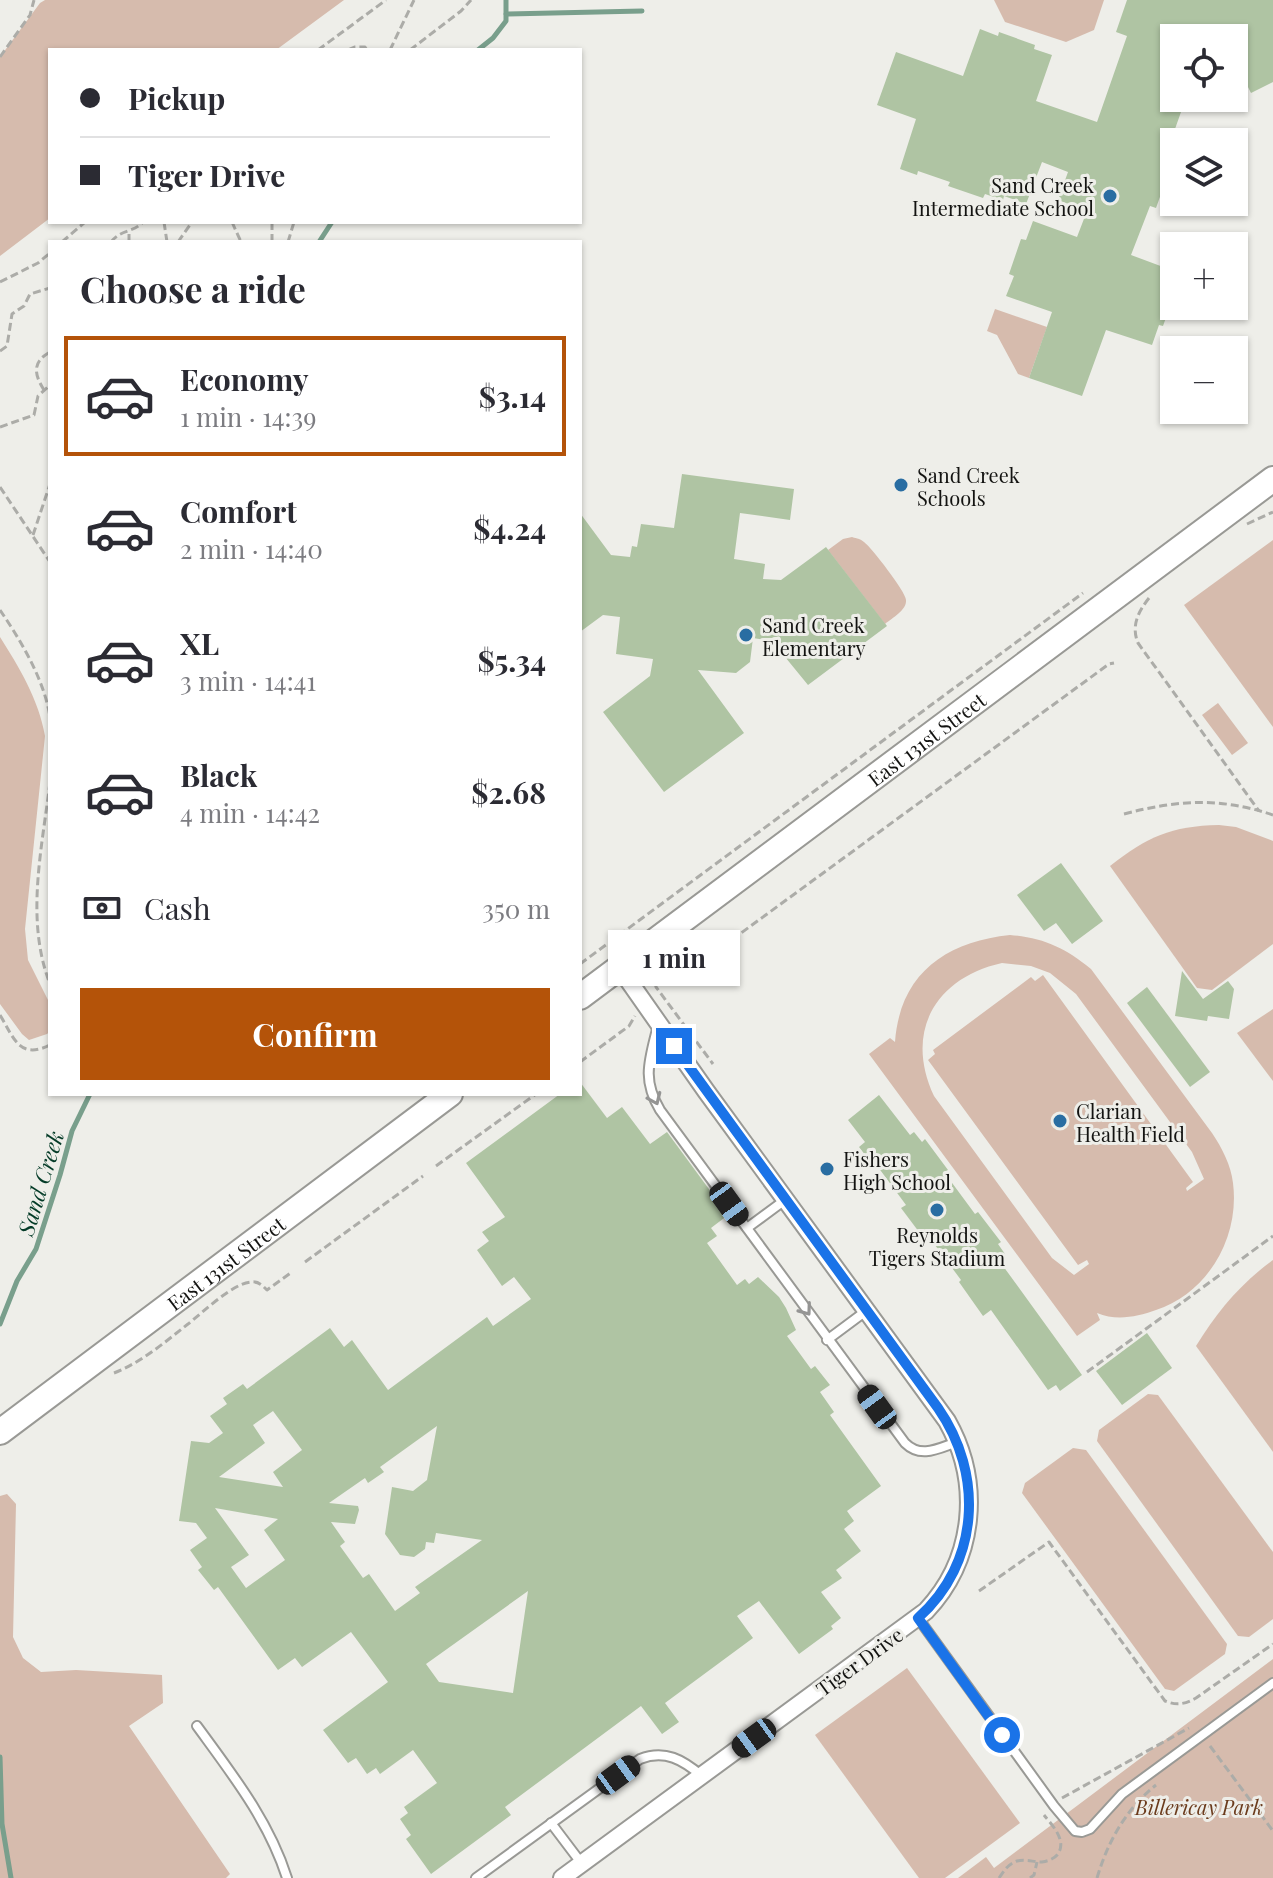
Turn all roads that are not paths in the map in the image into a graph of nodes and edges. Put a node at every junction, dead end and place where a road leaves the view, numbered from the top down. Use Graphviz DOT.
graph roads {
  1 [pos="1273,479"];
  2 [pos="619,967"];
  3 [pos="582,995"];
  4 [pos="658,1024"];
  5 [pos="447,1096"];
  6 [pos="786,1199"];
  7 [pos="747,1228"];
  8 [pos="866,1311"];
  9 [pos="827,1340"];
  10 [pos="0,1432"];
  11 [pos="957,1442"];
  12 [pos="918,1618"];
  13 [pos="1273,1683"];
  14 [pos="197,1726"];
  15 [pos="702,1776"];
  16 [pos="551,1823"];
  17 [pos="582,1864"];
  18 [pos="287,1878"];
  19 [pos="476,1878"];
  20 [pos="562,1878"];
  1 -- 2 [label="street, East 131st Street"];
  2 -- 3 [label="street, East 131st Street"];
  2 -- 4 [label="street, Tiger Drive"];
  4 -- 6 [label="street, Tiger Drive"];
  4 -- 7 [label="lane, one-way"];
  5 -- 10 [label="street, East 131st Street"];
  6 -- 7 [label="lane"];
  6 -- 8 [label="street, Tiger Drive"];
  7 -- 9 [label="lane, one-way"];
  8 -- 9 [label="lane"];
  8 -- 11 [label="street, Tiger Drive"];
  9 -- 11 [label="lane"];
  11 -- 12 [label="street, Tiger Drive"];
  12 -- 13 [label="lane"];
  12 -- 15 [label="street, Tiger Drive"];
  14 -- 18 [label="lane"];
  15 -- 16 [label="lane"];
  15 -- 17 [label="street, Tiger Drive"];
  16 -- 17 [label="lane"];
  16 -- 19 [label="lane"];
  17 -- 20 [label="street, Tiger Drive"];
}
